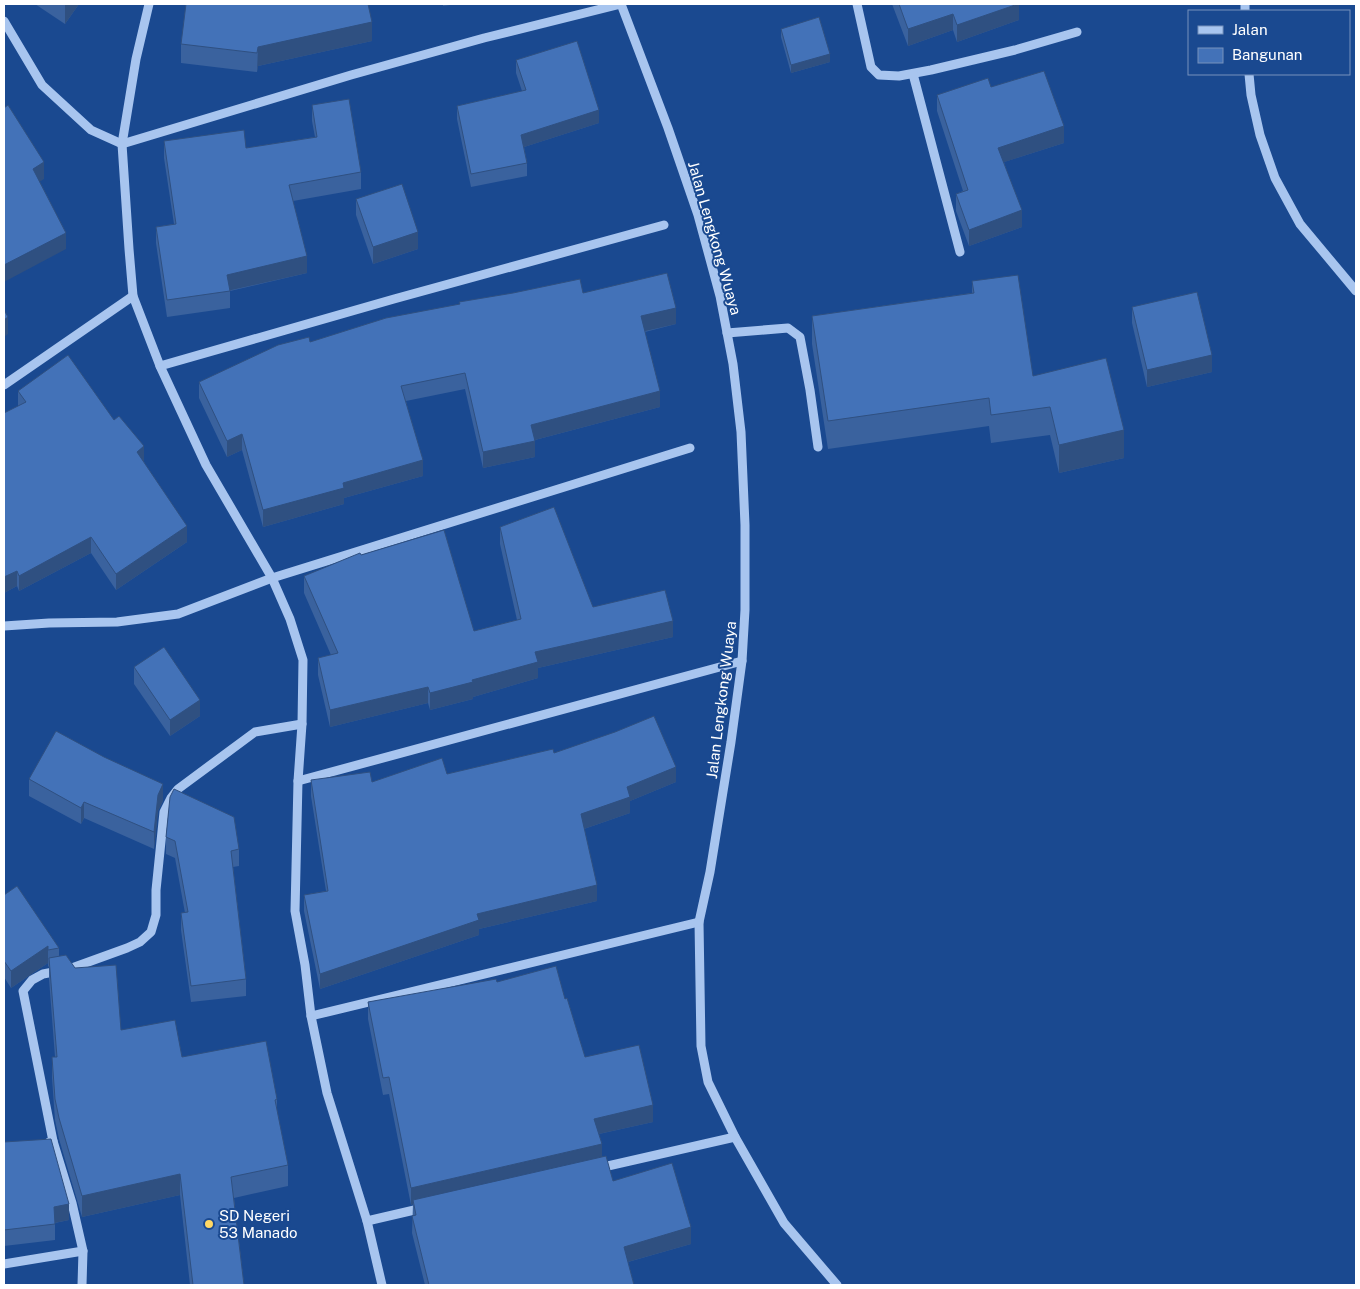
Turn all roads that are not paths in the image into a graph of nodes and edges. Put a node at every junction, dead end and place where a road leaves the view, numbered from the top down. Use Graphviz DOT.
graph roads {
  1 [pos="149,4"];
  2 [pos="621,4"];
  3 [pos="857,4"];
  4 [pos="4,21"];
  5 [pos="1077,32"];
  6 [pos="914,74"];
  7 [pos="1249,75"];
  8 [pos="122,144"];
  9 [pos="664,225"];
  10 [pos="960,252"];
  11 [pos="1356,291"];
  12 [pos="133,296"];
  13 [pos="727,333"];
  14 [pos="160,366"];
  15 [pos="4,385"];
  16 [pos="818,447"];
  17 [pos="690,448"];
  18 [pos="272,578"];
  19 [pos="4,626"];
  20 [pos="742,661"];
  21 [pos="302,724"];
  22 [pos="298,781"];
  23 [pos="699,922"];
  24 [pos="311,1016"];
  25 [pos="735,1137"];
  26 [pos="53,1141"];
  27 [pos="43,1142"];
  28 [pos="590,1170"];
  29 [pos="435,1206"];
  30 [pos="367,1221"];
  31 [pos="83,1251"];
  32 [pos="4,1264"];
  33 [pos="82,1285"];
  34 [pos="382,1285"];
  35 [pos="836,1285"];
  1 -- 8 [label="street"];
  2 -- 8 [label="street"];
  2 -- 13 [label="street, Jalan Lengkong Wuaya"];
  3 -- 6 [label="street"];
  4 -- 8 [label="street"];
  5 -- 6 [label="street"];
  6 -- 10 [label="street"];
  7 -- 11 [label="street"];
  8 -- 12 [label="street"];
  9 -- 14 [label="street"];
  12 -- 14 [label="street"];
  12 -- 15 [label="street"];
  13 -- 16 [label="street"];
  13 -- 20 [label="street, Jalan Lengkong Wuaya"];
  14 -- 18 [label="street"];
  17 -- 18 [label="street"];
  18 -- 19 [label="street"];
  18 -- 21 [label="street"];
  20 -- 22 [label="street"];
  20 -- 23 [label="street, Jalan Lengkong Wuaya"];
  21 -- 22 [label="street"];
  21 -- 26 [label="street"];
  22 -- 24 [label="street"];
  23 -- 24 [label="street"];
  23 -- 25 [label="street, Jalan Lengkong Wuaya"];
  24 -- 30 [label="street"];
  25 -- 28 [label="street"];
  25 -- 35 [label="street, Jalan Lengkong Wuaya"];
  26 -- 27 [label="street"];
  26 -- 31 [label="street"];
  29 -- 30 [label="street"];
  30 -- 34 [label="street"];
  31 -- 32 [label="street"];
  31 -- 33 [label="street"];
}
